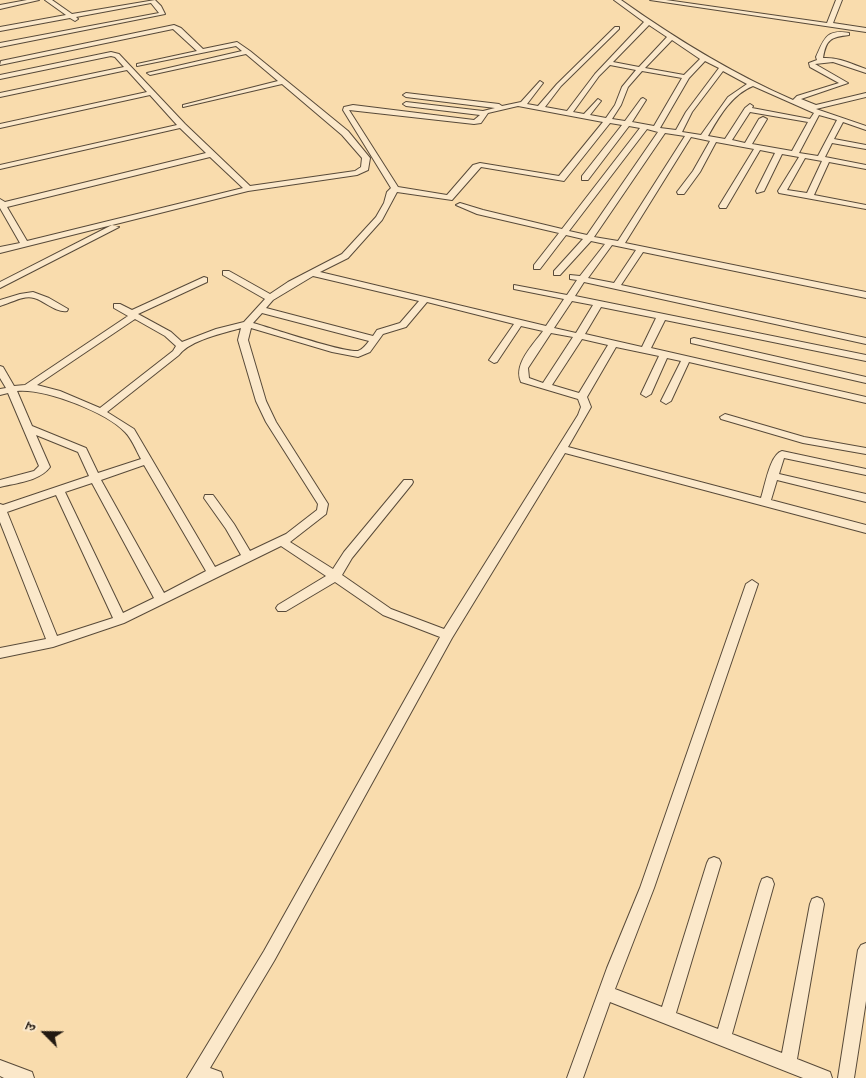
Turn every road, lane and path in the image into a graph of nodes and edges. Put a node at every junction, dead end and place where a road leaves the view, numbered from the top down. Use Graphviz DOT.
graph roads {
  1 [pos="36,0"];
  2 [pos="48,0"];
  3 [pos="151,0"];
  4 [pos="617,0"];
  5 [pos="652,0"];
  6 [pos="670,0"];
  7 [pos="833,0"];
  8 [pos="839,0"];
  9 [pos="0,6"];
  10 [pos="72,16"];
  11 [pos="648,22"];
  12 [pos="826,23"];
  13 [pos="617,28"];
  14 [pos="85,29"];
  15 [pos="0,30"];
  16 [pos="864,31"];
  17 [pos="671,37"];
  18 [pos="0,45"];
  19 [pos="201,51"];
  20 [pos="248,52"];
  21 [pos="704,56"];
  22 [pos="820,60"];
  23 [pos="1,63"];
  24 [pos="608,63"];
  25 [pos="139,65"];
  26 [pos="723,66"];
  27 [pos="129,68"];
  28 [pos="640,69"];
  29 [pos="866,71"];
  30 [pos="150,73"];
  31 [pos="0,77"];
  32 [pos="686,77"];
  33 [pos="283,82"];
  34 [pos="540,84"];
  35 [pos="753,84"];
  36 [pos="151,93"];
  37 [pos="0,95"];
  38 [pos="406,95"];
  39 [pos="866,96"];
  40 [pos="643,100"];
  41 [pos="598,101"];
  42 [pos="406,104"];
  43 [pos="522,105"];
  44 [pos="185,106"];
  45 [pos="504,107"];
  46 [pos="540,108"];
  47 [pos="485,113"];
  48 [pos="569,113"];
  49 [pos="821,113"];
  50 [pos="586,116"];
  51 [pos="845,119"];
  52 [pos="608,120"];
  53 [pos="763,120"];
  54 [pos="812,121"];
  55 [pos="627,124"];
  56 [pos="863,124"];
  57 [pos="0,126"];
  58 [pos="182,126"];
  59 [pos="645,127"];
  60 [pos="660,130"];
  61 [pos="678,133"];
  62 [pos="689,135"];
  63 [pos="703,138"];
  64 [pos="714,140"];
  65 [pos="830,140"];
  66 [pos="727,142"];
  67 [pos="747,146"];
  68 [pos="866,147"];
  69 [pos="758,148"];
  70 [pos="779,152"];
  71 [pos="846,153"];
  72 [pos="212,154"];
  73 [pos="794,154"];
  74 [pos="803,156"];
  75 [pos="823,159"];
  76 [pos="0,167"];
  77 [pos="866,167"];
  78 [pos="585,178"];
  79 [pos="248,189"];
  80 [pos="395,189"];
  81 [pos="760,191"];
  82 [pos="681,192"];
  83 [pos="810,196"];
  84 [pos="1,204"];
  85 [pos="460,205"];
  86 [pos="724,206"];
  87 [pos="866,207"];
  88 [pos="130,219"];
  89 [pos="564,232"];
  90 [pos="590,238"];
  91 [pos="610,242"];
  92 [pos="25,244"];
  93 [pos="620,244"];
  94 [pos="641,248"];
  95 [pos="0,250"];
  96 [pos="537,267"];
  97 [pos="226,273"];
  98 [pos="312,273"];
  99 [pos="558,273"];
  100 [pos="578,278"];
  101 [pos="204,280"];
  102 [pos="0,285"];
  103 [pos="616,286"];
  104 [pos="517,287"];
  105 [pos="657,295"];
  106 [pos="866,295"];
  107 [pos="270,298"];
  108 [pos="569,298"];
  109 [pos="424,300"];
  110 [pos="0,303"];
  111 [pos="598,304"];
  112 [pos="117,306"];
  113 [pos="64,309"];
  114 [pos="259,309"];
  115 [pos="647,312"];
  116 [pos="133,315"];
  117 [pos="662,316"];
  118 [pos="519,323"];
  119 [pos="246,324"];
  120 [pos="548,330"];
  121 [pos="579,336"];
  122 [pos="374,339"];
  123 [pos="866,341"];
  124 [pos="694,342"];
  125 [pos="613,344"];
  126 [pos="181,346"];
  127 [pos="645,351"];
  128 [pos="664,355"];
  129 [pos="866,358"];
  130 [pos="686,359"];
  131 [pos="494,360"];
  132 [pos="0,369"];
  133 [pos="866,380"];
  134 [pos="546,386"];
  135 [pos="28,387"];
  136 [pos="12,390"];
  137 [pos="0,392"];
  138 [pos="646,394"];
  139 [pos="582,397"];
  140 [pos="866,400"];
  141 [pos="666,401"];
  142 [pos="101,412"];
  143 [pos="725,418"];
  144 [pos="28,428"];
  145 [pos="562,449"];
  146 [pos="866,451"];
  147 [pos="148,460"];
  148 [pos="866,472"];
  149 [pos="773,476"];
  150 [pos="95,479"];
  151 [pos="408,482"];
  152 [pos="0,484"];
  153 [pos="59,491"];
  154 [pos="210,498"];
  155 [pos="866,498"];
  156 [pos="765,503"];
  157 [pos="0,509"];
  158 [pos="866,529"];
  159 [pos="281,541"];
  160 [pos="247,556"];
  161 [pos="213,572"];
  162 [pos="335,576"];
  163 [pos="752,584"];
  164 [pos="161,599"];
  165 [pos="282,608"];
  166 [pos="120,620"];
  167 [pos="447,634"];
  168 [pos="53,642"];
  169 [pos="0,653"];
  170 [pos="714,863"];
  171 [pos="767,884"];
  172 [pos="817,904"];
  173 [pos="866,950"];
  174 [pos="606,994"];
  175 [pos="667,1017"];
  176 [pos="724,1039"];
  177 [pos="788,1064"];
  178 [pos="0,1068"];
  179 [pos="203,1076"];
  180 [pos="26,1078"];
  181 [pos="575,1078"];
  182 [pos="824,1078"];
  183 [pos="846,1078"];
  1 -- 9 [label="street"];
  2 -- 10 [label="street"];
  3 -- 10 [label="street"];
  3 -- 14 [label="street"];
  4 -- 11 [label="street"];
  5 -- 12 [label="street"];
  6 -- 12 [label="street"];
  7 -- 12 [label="street"];
  8 -- 12 [label="street"];
  10 -- 14 [label="street"];
  10 -- 15 [label="street"];
  11 -- 17 [label="street"];
  11 -- 24 [label="street"];
  12 -- 16 [label="street"];
  13 -- 46 [label="street"];
  14 -- 18 [label="street"];
  16 -- 22 [label="street"];
  17 -- 21 [label="street"];
  17 -- 28 [label="street"];
  19 -- 20 [label="street"];
  19 -- 23 [label="street"];
  19 -- 25 [label="street"];
  20 -- 30 [label="street"];
  20 -- 33 [label="street"];
  21 -- 26 [label="street"];
  21 -- 32 [label="street"];
  22 -- 29 [label="street"];
  22 -- 39 [label="street"];
  24 -- 28 [label="street"];
  24 -- 48 [label="street"];
  26 -- 35 [label="street"];
  26 -- 61 [label="street"];
  27 -- 31 [label="street"];
  27 -- 36 [label="street"];
  27 -- 37 [label="street"];
  28 -- 32 [label="street"];
  28 -- 52 [label="street"];
  32 -- 60 [label="street"];
  33 -- 44 [label="street"];
  33 -- 79 [label="street"];
  34 -- 43 [label="street"];
  35 -- 49 [label="street"];
  35 -- 63 [label="street"];
  36 -- 57 [label="street"];
  36 -- 58 [label="street"];
  38 -- 45 [label="street"];
  40 -- 55 [label="street"];
  41 -- 50 [label="street"];
  42 -- 47 [label="street"];
  43 -- 45 [label="street"];
  43 -- 46 [label="street"];
  45 -- 47 [label="street"];
  46 -- 48 [label="street"];
  47 -- 80 [label="street"];
  48 -- 50 [label="street"];
  49 -- 51 [label="street"];
  49 -- 54 [label="street"];
  50 -- 52 [label="street"];
  51 -- 56 [label="street"];
  51 -- 65 [label="street"];
  52 -- 55 [label="street"];
  52 -- 80 [label="street"];
  53 -- 67 [label="street"];
  54 -- 66 [label="street"];
  54 -- 73 [label="street"];
  55 -- 59 [label="street"];
  55 -- 78 [label="street"];
  58 -- 72 [label="street"];
  58 -- 76 [label="street"];
  59 -- 60 [label="street"];
  59 -- 89 [label="street"];
  60 -- 61 [label="street"];
  60 -- 90 [label="street"];
  61 -- 62 [label="street"];
  62 -- 63 [label="street"];
  62 -- 93 [label="street"];
  63 -- 64 [label="street"];
  64 -- 66 [label="street"];
  64 -- 82 [label="street"];
  65 -- 71 [label="street"];
  65 -- 75 [label="street"];
  66 -- 67 [label="street"];
  67 -- 69 [label="street"];
  68 -- 71 [label="street"];
  69 -- 70 [label="street"];
  69 -- 86 [label="street"];
  70 -- 73 [label="street"];
  70 -- 81 [label="street"];
  71 -- 75 [label="street"];
  71 -- 77 [label="street"];
  72 -- 79 [label="street"];
  72 -- 84 [label="street"];
  73 -- 74 [label="street"];
  74 -- 75 [label="street"];
  74 -- 83 [label="street"];
  75 -- 83 [label="street"];
  79 -- 88 [label="street"];
  80 -- 98 [label="street"];
  83 -- 87 [label="street"];
  84 -- 92 [label="street"];
  85 -- 89 [label="street"];
  88 -- 92 [label="street"];
  88 -- 102 [label="street"];
  89 -- 90 [label="street"];
  89 -- 96 [label="street"];
  90 -- 91 [label="street"];
  90 -- 99 [label="street"];
  91 -- 93 [label="street"];
  91 -- 100 [label="street"];
  92 -- 95 [label="street"];
  93 -- 94 [label="street"];
  94 -- 103 [label="street"];
  94 -- 106 [label="street"];
  97 -- 107 [label="street"];
  98 -- 107 [label="street"];
  98 -- 109 [label="street"];
  100 -- 103 [label="street"];
  100 -- 108 [label="street"];
  101 -- 116 [label="street"];
  103 -- 105 [label="street"];
  104 -- 108 [label="street"];
  105 -- 115 [label="street"];
  105 -- 123 [label="street"];
  107 -- 114 [label="street"];
  108 -- 111 [label="street"];
  108 -- 120 [label="street"];
  109 -- 118 [label="street"];
  109 -- 122 [label="street"];
  110 -- 113 [label="street"];
  111 -- 115 [label="street"];
  111 -- 121 [label="street"];
  112 -- 116 [label="street"];
  114 -- 119 [label="street"];
  114 -- 122 [label="street"];
  115 -- 117 [label="street"];
  116 -- 126 [label="street"];
  116 -- 135 [label="street"];
  117 -- 127 [label="street"];
  117 -- 129 [label="street"];
  118 -- 120 [label="street"];
  118 -- 131 [label="street"];
  119 -- 122 [label="street"];
  119 -- 126 [label="street"];
  119 -- 159 [label="street"];
  120 -- 121 [label="street"];
  120 -- 134 [label="street"];
  121 -- 125 [label="street"];
  121 -- 134 [label="street"];
  124 -- 133 [label="street"];
  125 -- 127 [label="street"];
  125 -- 139 [label="street"];
  126 -- 142 [label="street"];
  127 -- 128 [label="street"];
  128 -- 130 [label="street"];
  128 -- 138 [label="street"];
  130 -- 140 [label="street"];
  130 -- 141 [label="street"];
  132 -- 136 [label="street"];
  134 -- 139 [label="street"];
  135 -- 136 [label="street"];
  135 -- 142 [label="street"];
  136 -- 137 [label="street"];
  136 -- 144 [label="street"];
  139 -- 145 [label="street"];
  142 -- 147 [label="street"];
  143 -- 146 [label="street"];
  144 -- 150 [label="street"];
  144 -- 152 [label="street"];
  145 -- 156 [label="street"];
  145 -- 167 [label="street"];
  147 -- 150 [label="street"];
  147 -- 161 [label="street"];
  148 -- 149 [label="street"];
  149 -- 155 [label="street"];
  149 -- 156 [label="street"];
  150 -- 153 [label="street"];
  150 -- 164 [label="street"];
  151 -- 162 [label="street"];
  153 -- 157 [label="street"];
  153 -- 166 [label="street"];
  154 -- 160 [label="street"];
  156 -- 158 [label="street"];
  157 -- 168 [label="street"];
  159 -- 160 [label="street"];
  159 -- 162 [label="street"];
  160 -- 161 [label="street"];
  161 -- 164 [label="street"];
  162 -- 165 [label="street"];
  162 -- 167 [label="street"];
  163 -- 174 [label="street"];
  164 -- 166 [label="street"];
  166 -- 168 [label="street"];
  167 -- 179 [label="street"];
  168 -- 169 [label="street"];
  170 -- 175 [label="street"];
  171 -- 176 [label="street"];
  172 -- 177 [label="street"];
  173 -- 183 [label="street"];
  174 -- 175 [label="street"];
  174 -- 181 [label="street"];
  175 -- 176 [label="street"];
  176 -- 177 [label="street"];
  177 -- 182 [label="street"];
  178 -- 180 [label="street"];
}
